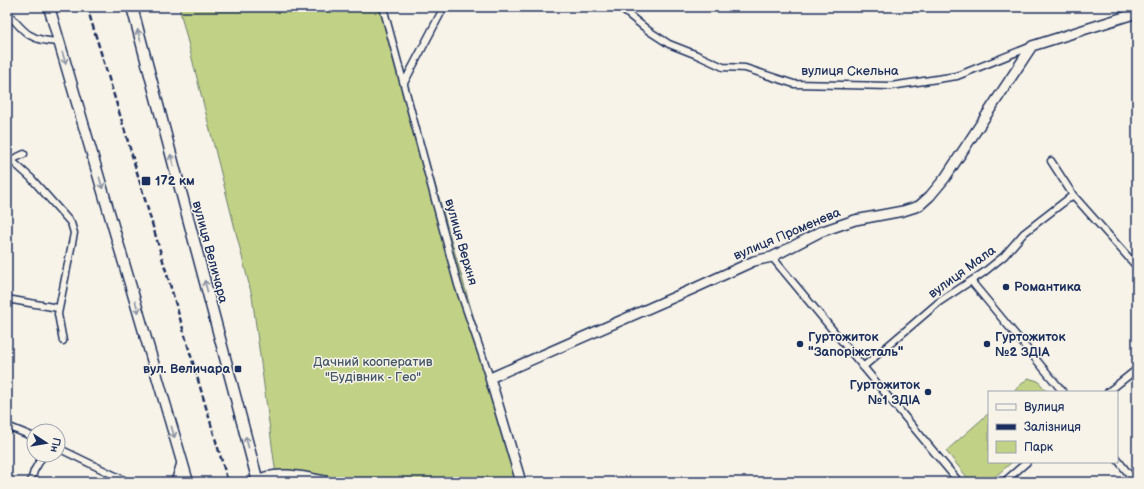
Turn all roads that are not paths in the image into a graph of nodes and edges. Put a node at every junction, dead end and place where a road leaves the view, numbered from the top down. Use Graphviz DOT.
graph roads {
  1 [pos="49,7"];
  2 [pos="132,7"];
  3 [pos="383,7"];
  4 [pos="444,7"];
  5 [pos="619,7"];
  6 [pos="7,12"];
  7 [pos="1137,13"];
  8 [pos="60,42"];
  9 [pos="1032,46"];
  10 [pos="404,83"];
  11 [pos="24,154"];
  12 [pos="9,161"];
  13 [pos="1051,161"];
  14 [pos="1073,195"];
  15 [pos="772,257"];
  16 [pos="1137,267"];
  17 [pos="971,281"];
  18 [pos="7,299"];
  19 [pos="58,308"];
  20 [pos="63,341"];
  21 [pos="863,367"];
  22 [pos="1137,369"];
  23 [pos="490,378"];
  24 [pos="1062,391"];
  25 [pos="1109,391"];
  26 [pos="7,426"];
  27 [pos="26,434"];
  28 [pos="66,452"];
  29 [pos="1118,460"];
  30 [pos="38,463"];
  31 [pos="182,463"];
  32 [pos="1026,463"];
  33 [pos="256,481"];
  34 [pos="32,482"];
  35 [pos="128,482"];
  36 [pos="176,482"];
  37 [pos="188,482"];
  38 [pos="327,482"];
  39 [pos="521,482"];
  40 [pos="958,482"];
  41 [pos="1004,482"];
  42 [pos="1135,482"];
  1 -- 8 [label="main road"];
  33 -- 2 [label="main road, вулиця Величара, one-way"];
  3 -- 10 [label="street, вулиця Верхня"];
  4 -- 10 [label="street"];
  5 -- 9 [label="street, вулиця Скельна"];
  6 -- 8 [label="street"];
  7 -- 9 [label="street, вулиця Скельна"];
  8 -- 31 [label="main road, one-way"];
  9 -- 15 [label="street, вулиця Променева"];
  10 -- 23 [label="street, вулиця Верхня"];
  11 -- 12 [label="street"];
  12 -- 19 [label="street"];
  13 -- 14 [label="street"];
  14 -- 16 [label="street"];
  14 -- 17 [label="street, вулиця Мала"];
  15 -- 21 [label="street"];
  15 -- 23 [label="street, вулиця Променева"];
  17 -- 21 [label="street, вулиця Мала"];
  17 -- 24 [label="street"];
  18 -- 19 [label="street"];
  19 -- 20 [label="street"];
  21 -- 40 [label="street"];
  22 -- 25 [label="street"];
  23 -- 39 [label="street, вулиця Верхня"];
  26 -- 27 [label="street"];
  28 -- 35 [label="street"];
  29 -- 42 [label="street"];
  30 -- 34 [label="street"];
  31 -- 36 [label="street"];
  31 -- 37 [label="main road"];
  32 -- 41 [label="street"];
  33 -- 38 [label="main road"];
}
